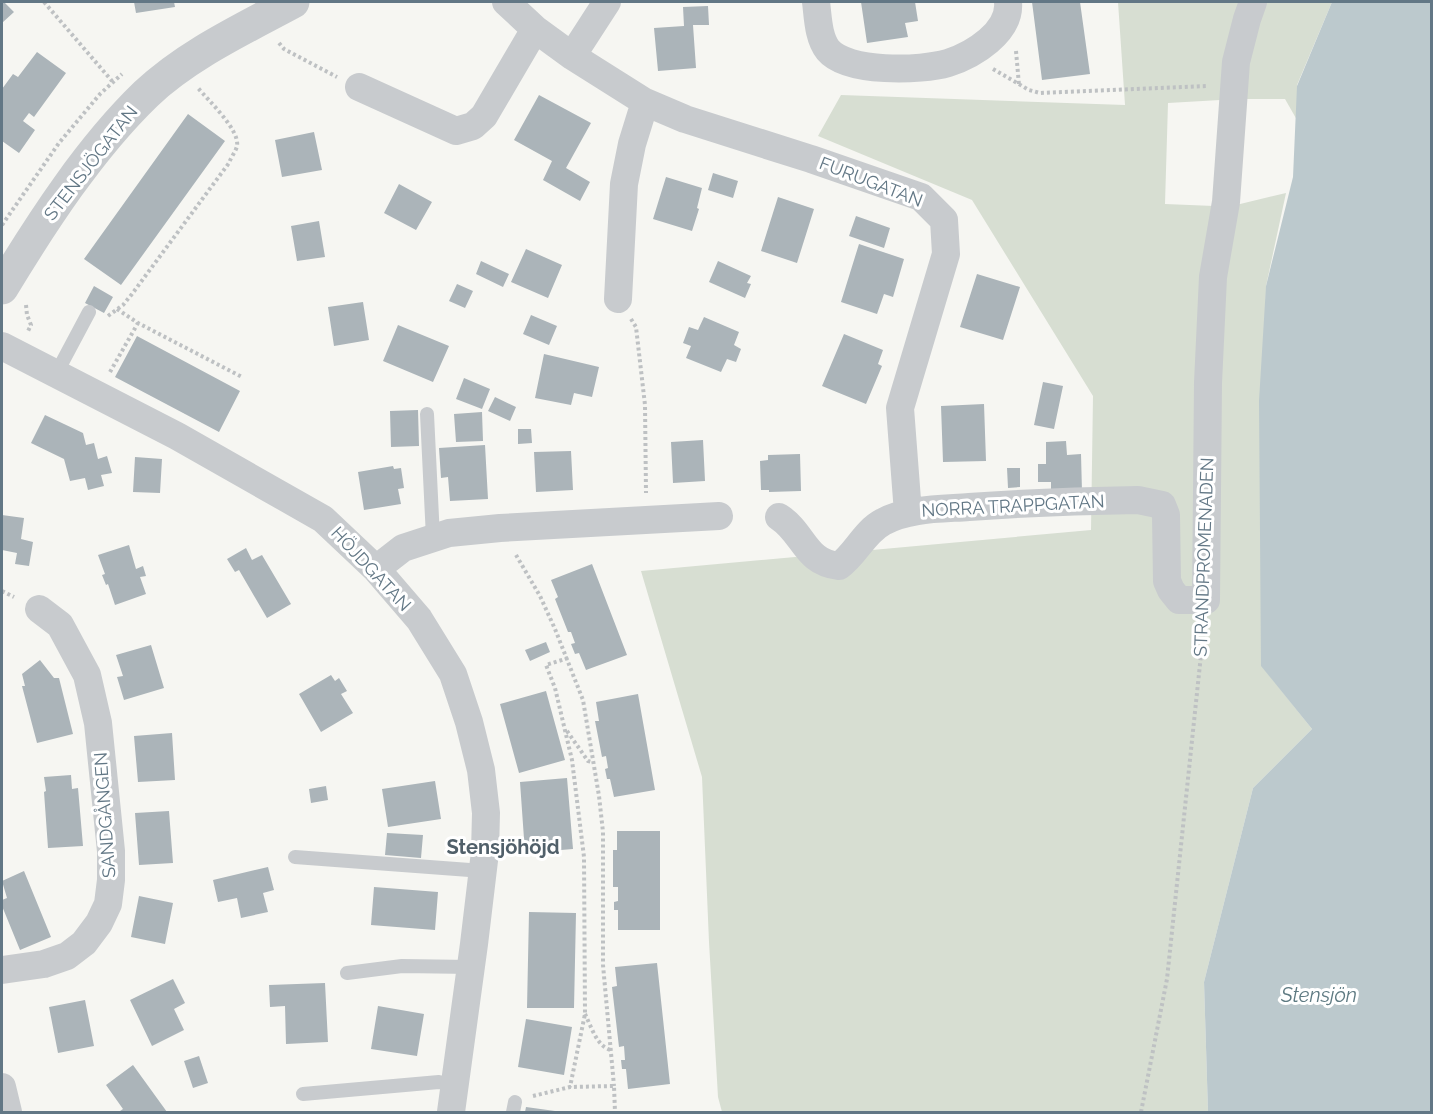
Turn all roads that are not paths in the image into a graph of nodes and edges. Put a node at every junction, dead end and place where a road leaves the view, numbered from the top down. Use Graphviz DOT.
graph roads {
  1 [pos="293,2"];
  2 [pos="506,2"];
  3 [pos="607,2"];
  4 [pos="816,2"];
  5 [pos="1008,2"];
  6 [pos="1254,2"];
  7 [pos="535,29"];
  8 [pos="572,56"];
  9 [pos="359,87"];
  10 [pos="645,102"];
  11 [pos="14,294"];
  12 [pos="618,299"];
  13 [pos="89,312"];
  14 [pos="9,349"];
  15 [pos="56,374"];
  16 [pos="427,414"];
  17 [pos="908,513"];
  18 [pos="719,516"];
  19 [pos="779,517"];
  20 [pos="434,537"];
  21 [pos="376,569"];
  22 [pos="1206,600"];
  23 [pos="39,609"];
  24 [pos="295,857"];
  25 [pos="483,871"];
  26 [pos="471,967"];
  27 [pos="2,970"];
  28 [pos="347,973"];
  29 [pos="454,1085"];
  30 [pos="2,1087"];
  31 [pos="303,1094"];
  32 [pos="8,1113"];
  33 [pos="451,1113"];
  1 -- 11 [label="street, STENSJÖGATAN"];
  2 -- 7 [label="street, FURUGATAN"];
  3 -- 8 [label="street"];
  4 -- 5 [label="street"];
  6 -- 22 [label="street, STRANDPROMENADEN"];
  7 -- 8 [label="street, FURUGATAN"];
  7 -- 9 [label="street"];
  8 -- 10 [label="street, FURUGATAN"];
  10 -- 12 [label="street"];
  10 -- 17 [label="street, FURUGATAN"];
  13 -- 15 [label="lane"];
  14 -- 15 [label="street, HÖJDGATAN"];
  15 -- 21 [label="street, HÖJDGATAN"];
  16 -- 20 [label="lane"];
  17 -- 19 [label="street, NORRA TRAPPGATAN"];
  17 -- 22 [label="street, NORRA TRAPPGATAN"];
  18 -- 20 [label="street"];
  20 -- 21 [label="street"];
  21 -- 25 [label="street, HÖJDGATAN"];
  23 -- 27 [label="street, SANDGÅNGEN"];
  24 -- 25 [label="lane"];
  25 -- 26 [label="street, HÖJDGATAN"];
  26 -- 28 [label="lane"];
  26 -- 29 [label="street, HÖJDGATAN"];
  29 -- 31 [label="lane"];
  29 -- 33 [label="street, HÖJDGATAN"];
  30 -- 32 [label="street"];
}
